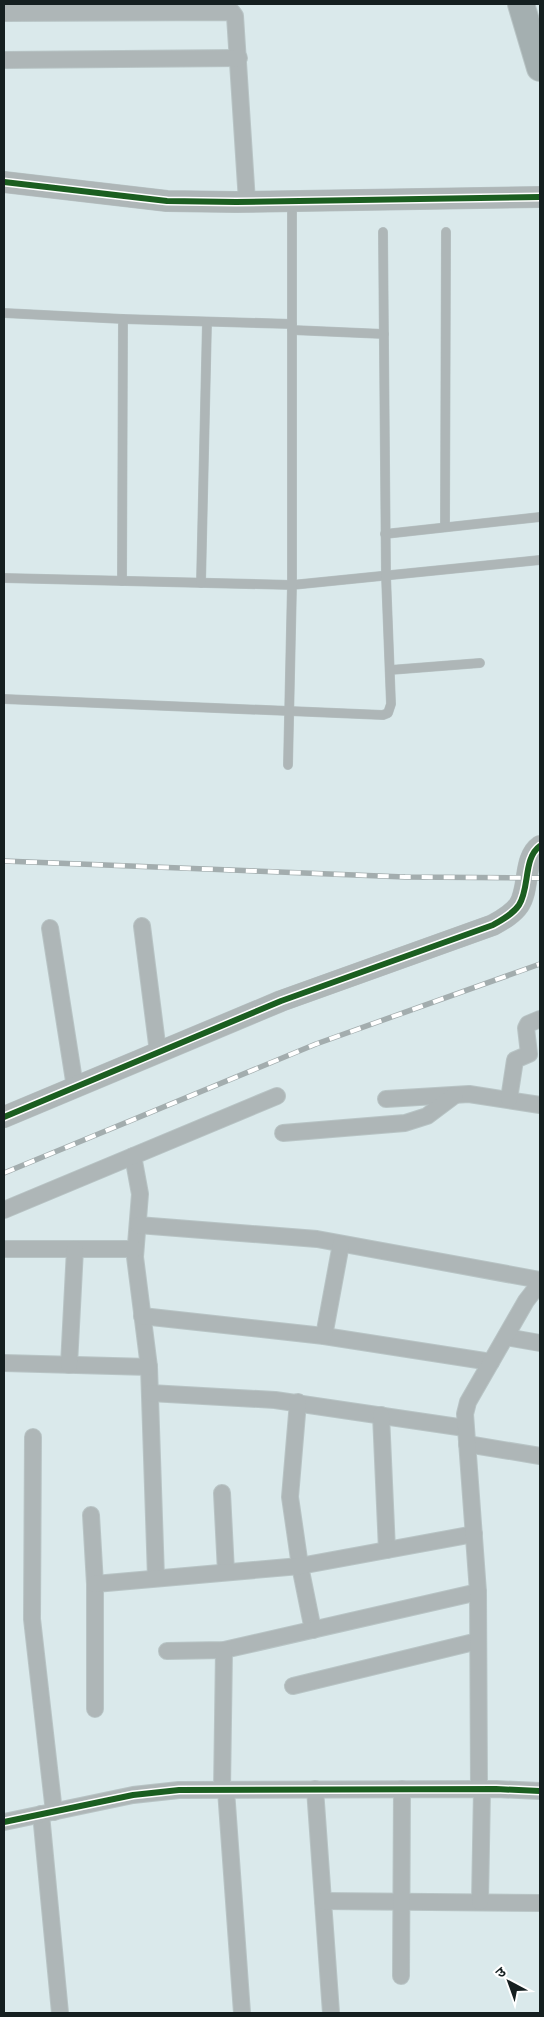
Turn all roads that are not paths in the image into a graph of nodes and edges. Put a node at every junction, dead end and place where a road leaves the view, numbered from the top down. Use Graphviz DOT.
graph roads {
  1 [pos="4,13"];
  2 [pos="529,18"];
  3 [pos="238,58"];
  4 [pos="4,60"];
  5 [pos="540,68"];
  6 [pos="4,182"];
  7 [pos="540,197"];
  8 [pos="292,201"];
  9 [pos="247,202"];
  10 [pos="383,232"];
  11 [pos="446,232"];
  12 [pos="4,313"];
  13 [pos="123,320"];
  14 [pos="207,322"];
  15 [pos="292,327"];
  16 [pos="384,334"];
  17 [pos="540,517"];
  18 [pos="445,527"];
  19 [pos="385,534"];
  20 [pos="540,560"];
  21 [pos="386,576"];
  22 [pos="4,578"];
  23 [pos="122,581"];
  24 [pos="201,583"];
  25 [pos="292,585"];
  26 [pos="480,663"];
  27 [pos="390,670"];
  28 [pos="4,699"];
  29 [pos="289,710"];
  30 [pos="288,765"];
  31 [pos="540,846"];
  32 [pos="142,926"];
  33 [pos="50,928"];
  34 [pos="540,1019"];
  35 [pos="158,1052"];
  36 [pos="75,1087"];
  37 [pos="455,1095"];
  38 [pos="277,1096"];
  39 [pos="386,1099"];
  40 [pos="509,1099"];
  41 [pos="540,1105"];
  42 [pos="4,1117"];
  43 [pos="283,1133"];
  44 [pos="133,1156"];
  45 [pos="4,1210"];
  46 [pos="4,1223"];
  47 [pos="138,1225"];
  48 [pos="341,1244"];
  49 [pos="4,1249"];
  50 [pos="75,1249"];
  51 [pos="135,1249"];
  52 [pos="540,1281"];
  53 [pos="142,1316"];
  54 [pos="324,1336"];
  55 [pos="506,1337"];
  56 [pos="540,1343"];
  57 [pos="491,1362"];
  58 [pos="4,1363"];
  59 [pos="69,1365"];
  60 [pos="149,1367"];
  61 [pos="150,1393"];
  62 [pos="298,1402"];
  63 [pos="381,1415"];
  64 [pos="466,1436"];
  65 [pos="33,1437"];
  66 [pos="540,1456"];
  67 [pos="222,1492"];
  68 [pos="91,1515"];
  69 [pos="474,1534"];
  70 [pos="387,1550"];
  71 [pos="300,1566"];
  72 [pos="226,1572"];
  73 [pos="156,1578"];
  74 [pos="95,1584"];
  75 [pos="478,1592"];
  76 [pos="313,1630"];
  77 [pos="478,1641"];
  78 [pos="224,1650"];
  79 [pos="167,1651"];
  80 [pos="294,1686"];
  81 [pos="95,1709"];
  82 [pos="402,1789"];
  83 [pos="481,1789"];
  84 [pos="224,1790"];
  85 [pos="315,1790"];
  86 [pos="540,1791"];
  87 [pos="47,1813"];
  88 [pos="4,1822"];
  89 [pos="323,1901"];
  90 [pos="403,1902"];
  91 [pos="480,1902"];
  92 [pos="540,1903"];
  93 [pos="401,1976"];
  94 [pos="60,2013"];
  95 [pos="242,2013"];
  96 [pos="331,2013"];
  1 -- 3 [label="street"];
  2 -- 5 [label="main road"];
  3 -- 4 [label="street"];
  3 -- 9 [label="street"];
  6 -- 9 [label="street"];
  7 -- 8 [label="street"];
  8 -- 9 [label="street"];
  8 -- 15 [label="lane"];
  10 -- 16 [label="lane"];
  11 -- 18 [label="lane"];
  12 -- 13 [label="lane"];
  13 -- 14 [label="lane"];
  13 -- 23 [label="lane"];
  14 -- 15 [label="lane"];
  14 -- 24 [label="lane"];
  15 -- 16 [label="lane"];
  15 -- 25 [label="lane"];
  16 -- 19 [label="lane"];
  17 -- 18 [label="lane"];
  18 -- 19 [label="lane"];
  19 -- 21 [label="lane"];
  20 -- 21 [label="lane"];
  21 -- 25 [label="lane"];
  21 -- 27 [label="lane"];
  22 -- 23 [label="lane"];
  23 -- 24 [label="lane"];
  24 -- 25 [label="lane"];
  25 -- 29 [label="lane"];
  26 -- 27 [label="lane"];
  27 -- 29 [label="lane"];
  28 -- 29 [label="lane"];
  29 -- 30 [label="lane"];
  31 -- 35 [label="street"];
  32 -- 35 [label="street"];
  33 -- 36 [label="street"];
  34 -- 40 [label="street"];
  35 -- 36 [label="street"];
  36 -- 42 [label="street"];
  37 -- 39 [label="street"];
  37 -- 40 [label="street"];
  37 -- 43 [label="street"];
  38 -- 44 [label="street"];
  40 -- 41 [label="street"];
  44 -- 45 [label="street"];
  44 -- 47 [label="street"];
  45 -- 46 [label="street"];
  47 -- 48 [label="street"];
  47 -- 51 [label="street"];
  48 -- 52 [label="street"];
  48 -- 54 [label="street"];
  49 -- 50 [label="street"];
  50 -- 51 [label="street"];
  50 -- 59 [label="street"];
  51 -- 53 [label="street"];
  52 -- 55 [label="street"];
  53 -- 54 [label="street"];
  53 -- 60 [label="street"];
  54 -- 57 [label="street"];
  55 -- 56 [label="street"];
  55 -- 57 [label="street"];
  57 -- 64 [label="street"];
  58 -- 59 [label="street"];
  59 -- 60 [label="street"];
  60 -- 61 [label="street"];
  61 -- 62 [label="street"];
  61 -- 73 [label="street"];
  62 -- 63 [label="street"];
  62 -- 71 [label="street"];
  63 -- 64 [label="street"];
  63 -- 70 [label="street"];
  64 -- 66 [label="street"];
  64 -- 69 [label="street"];
  65 -- 87 [label="street"];
  67 -- 72 [label="street"];
  68 -- 74 [label="street"];
  69 -- 70 [label="street"];
  69 -- 75 [label="street"];
  70 -- 71 [label="street"];
  71 -- 72 [label="street"];
  71 -- 76 [label="street"];
  72 -- 73 [label="street"];
  73 -- 74 [label="street"];
  74 -- 81 [label="street"];
  75 -- 76 [label="street"];
  75 -- 77 [label="street"];
  76 -- 78 [label="street"];
  77 -- 80 [label="street"];
  77 -- 83 [label="street"];
  78 -- 79 [label="street"];
  78 -- 84 [label="street"];
  82 -- 83 [label="street"];
  82 -- 85 [label="street"];
  82 -- 90 [label="street"];
  83 -- 86 [label="street"];
  83 -- 91 [label="street"];
  84 -- 85 [label="street"];
  84 -- 87 [label="street"];
  84 -- 95 [label="street"];
  85 -- 89 [label="street"];
  87 -- 88 [label="street"];
  87 -- 94 [label="street"];
  89 -- 90 [label="street"];
  89 -- 96 [label="street"];
  90 -- 91 [label="street"];
  90 -- 93 [label="street"];
  91 -- 92 [label="street"];
}
